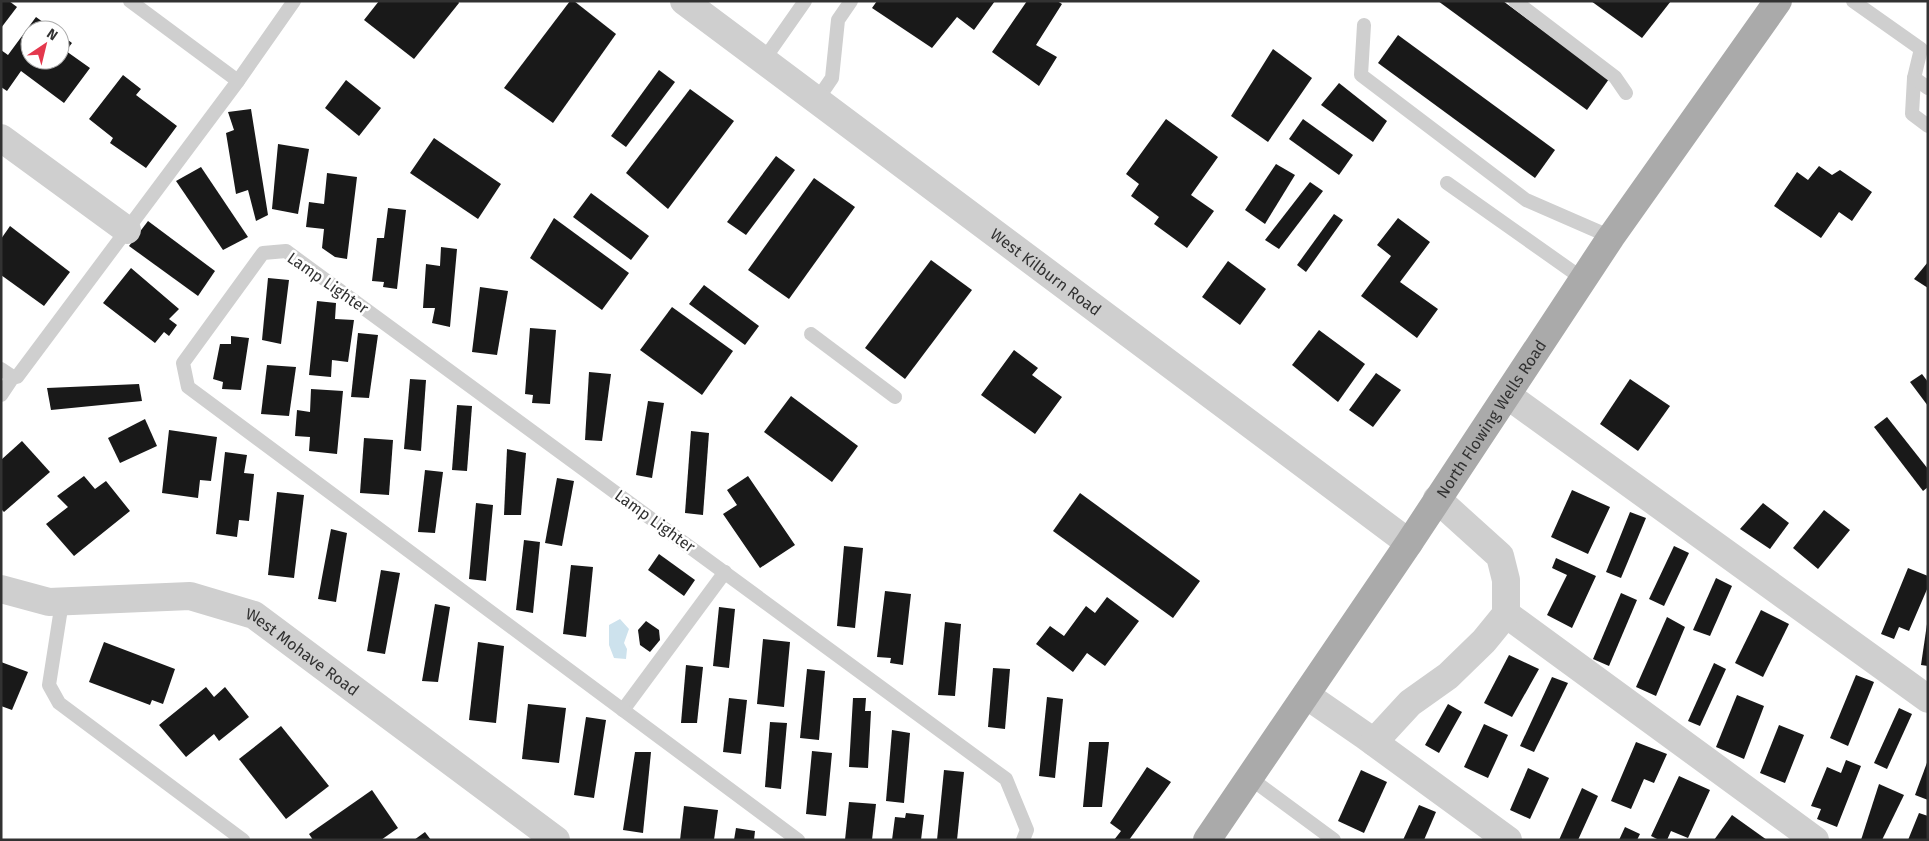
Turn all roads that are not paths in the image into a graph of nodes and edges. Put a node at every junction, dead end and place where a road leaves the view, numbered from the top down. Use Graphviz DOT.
graph roads {
  1 [pos="130,1"];
  2 [pos="294,1"];
  3 [pos="684,1"];
  4 [pos="805,1"];
  5 [pos="851,1"];
  6 [pos="1515,1"];
  7 [pos="1853,1"];
  8 [pos="1773,3"];
  9 [pos="1364,25"];
  10 [pos="764,60"];
  11 [pos="1914,78"];
  12 [pos="238,81"];
  13 [pos="1928,88"];
  14 [pos="1626,93"];
  15 [pos="817,100"];
  16 [pos="1928,126"];
  17 [pos="1,138"];
  18 [pos="1447,183"];
  19 [pos="127,230"];
  20 [pos="1611,237"];
  21 [pos="1584,279"];
  22 [pos="811,334"];
  23 [pos="1,369"];
  24 [pos="13,377"];
  25 [pos="1,395"];
  26 [pos="1507,395"];
  27 [pos="894,396"];
  28 [pos="1437,499"];
  29 [pos="1409,543"];
  30 [pos="725,572"];
  31 [pos="1,589"];
  32 [pos="62,602"];
  33 [pos="1506,614"];
  34 [pos="1306,695"];
  35 [pos="1928,699"];
  36 [pos="622,710"];
  37 [pos="1374,742"];
  38 [pos="1250,778"];
  39 [pos="243,840"];
  40 [pos="556,840"];
  41 [pos="798,840"];
  42 [pos="1023,840"];
  43 [pos="1207,840"];
  44 [pos="1334,840"];
  45 [pos="1508,840"];
  46 [pos="1815,840"];
  1 -- 12 [label="lane"];
  2 -- 12 [label="lane"];
  3 -- 10 [label="street, West Kilburn Road"];
  4 -- 10 [label="lane"];
  5 -- 15 [label="lane"];
  6 -- 14 [label="lane"];
  7 -- 11 [label="lane"];
  8 -- 20 [label="main road, North Flowing Wells Road"];
  9 -- 20 [label="lane"];
  10 -- 15 [label="street, West Kilburn Road"];
  11 -- 13 [label="lane"];
  11 -- 16 [label="lane"];
  12 -- 19 [label="lane"];
  15 -- 29 [label="street, West Kilburn Road"];
  17 -- 19 [label="street"];
  18 -- 21 [label="lane"];
  19 -- 24 [label="lane"];
  20 -- 21 [label="main road, North Flowing Wells Road"];
  21 -- 26 [label="main road, North Flowing Wells Road"];
  22 -- 27 [label="lane"];
  23 -- 24 [label="lane"];
  24 -- 25 [label="lane"];
  26 -- 28 [label="main road, North Flowing Wells Road"];
  26 -- 35 [label="street"];
  28 -- 29 [label="main road, North Flowing Wells Road"];
  28 -- 33 [label="street"];
  29 -- 34 [label="main road, North Flowing Wells Road"];
  30 -- 36 [label="lane"];
  30 -- 36 [label="lane, Lamp Lighter"];
  30 -- 42 [label="lane, Lamp Lighter"];
  31 -- 32 [label="street, West Mohave Road"];
  32 -- 39 [label="lane"];
  32 -- 40 [label="street, West Mohave Road"];
  33 -- 37 [label="street"];
  33 -- 46 [label="street"];
  34 -- 37 [label="street"];
  34 -- 38 [label="main road, North Flowing Wells Road"];
  36 -- 41 [label="lane, Lamp Lighter"];
  37 -- 45 [label="street"];
  38 -- 43 [label="main road, North Flowing Wells Road"];
  38 -- 44 [label="lane"];
}
